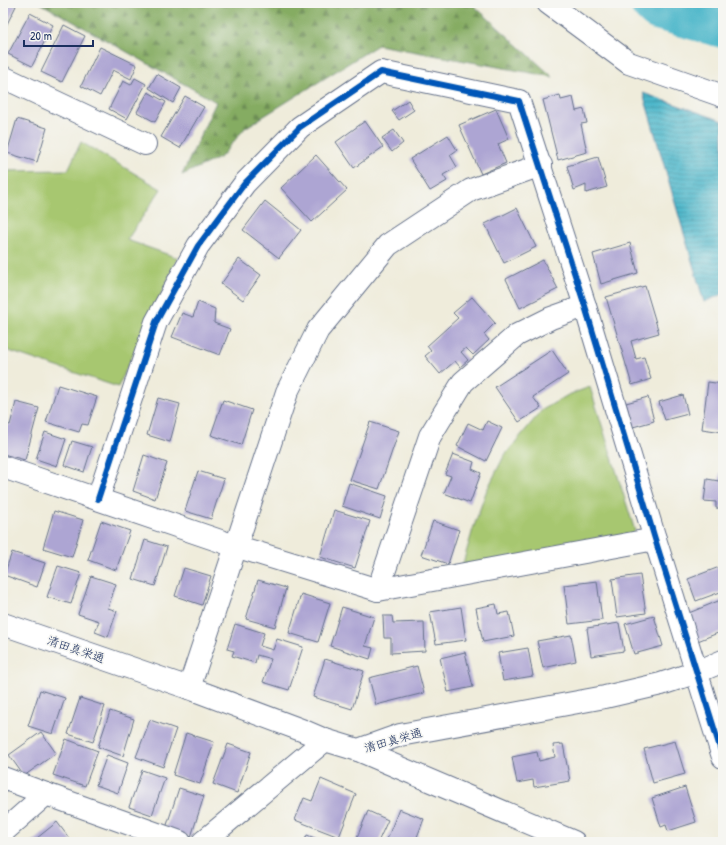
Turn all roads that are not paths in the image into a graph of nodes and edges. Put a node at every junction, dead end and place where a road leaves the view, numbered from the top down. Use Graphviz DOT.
graph roads {
  1 [pos="548,3"];
  2 [pos="3,77"];
  3 [pos="723,96"];
  4 [pos="145,144"];
  5 [pos="540,165"];
  6 [pos="585,306"];
  7 [pos="3,467"];
  8 [pos="98,498"];
  9 [pos="655,539"];
  10 [pos="235,546"];
  11 [pos="378,590"];
  12 [pos="3,624"];
  13 [pos="723,661"];
  14 [pos="697,672"];
  15 [pos="188,688"];
  16 [pos="325,740"];
  17 [pos="358,750"];
  18 [pos="723,757"];
  19 [pos="3,778"];
  20 [pos="46,794"];
  21 [pos="3,832"];
  22 [pos="180,842"];
  23 [pos="203,842"];
  24 [pos="574,842"];
  1 -- 3 [label="street"];
  2 -- 4 [label="street"];
  5 -- 6 [label="street"];
  5 -- 8 [label="street"];
  5 -- 10 [label="street"];
  6 -- 9 [label="street"];
  6 -- 11 [label="street"];
  7 -- 8 [label="street"];
  8 -- 10 [label="street"];
  9 -- 11 [label="street"];
  9 -- 14 [label="street"];
  10 -- 11 [label="street"];
  10 -- 15 [label="street"];
  12 -- 15 [label="street, 清田真栄通"];
  13 -- 14 [label="street, 清田真栄通"];
  14 -- 17 [label="street, 清田真栄通"];
  14 -- 18 [label="street"];
  15 -- 16 [label="street, 清田真栄通"];
  16 -- 17 [label="street, 清田真栄通"];
  16 -- 23 [label="street"];
  17 -- 24 [label="street"];
  19 -- 20 [label="street"];
  20 -- 21 [label="street"];
  20 -- 22 [label="street"];
}
